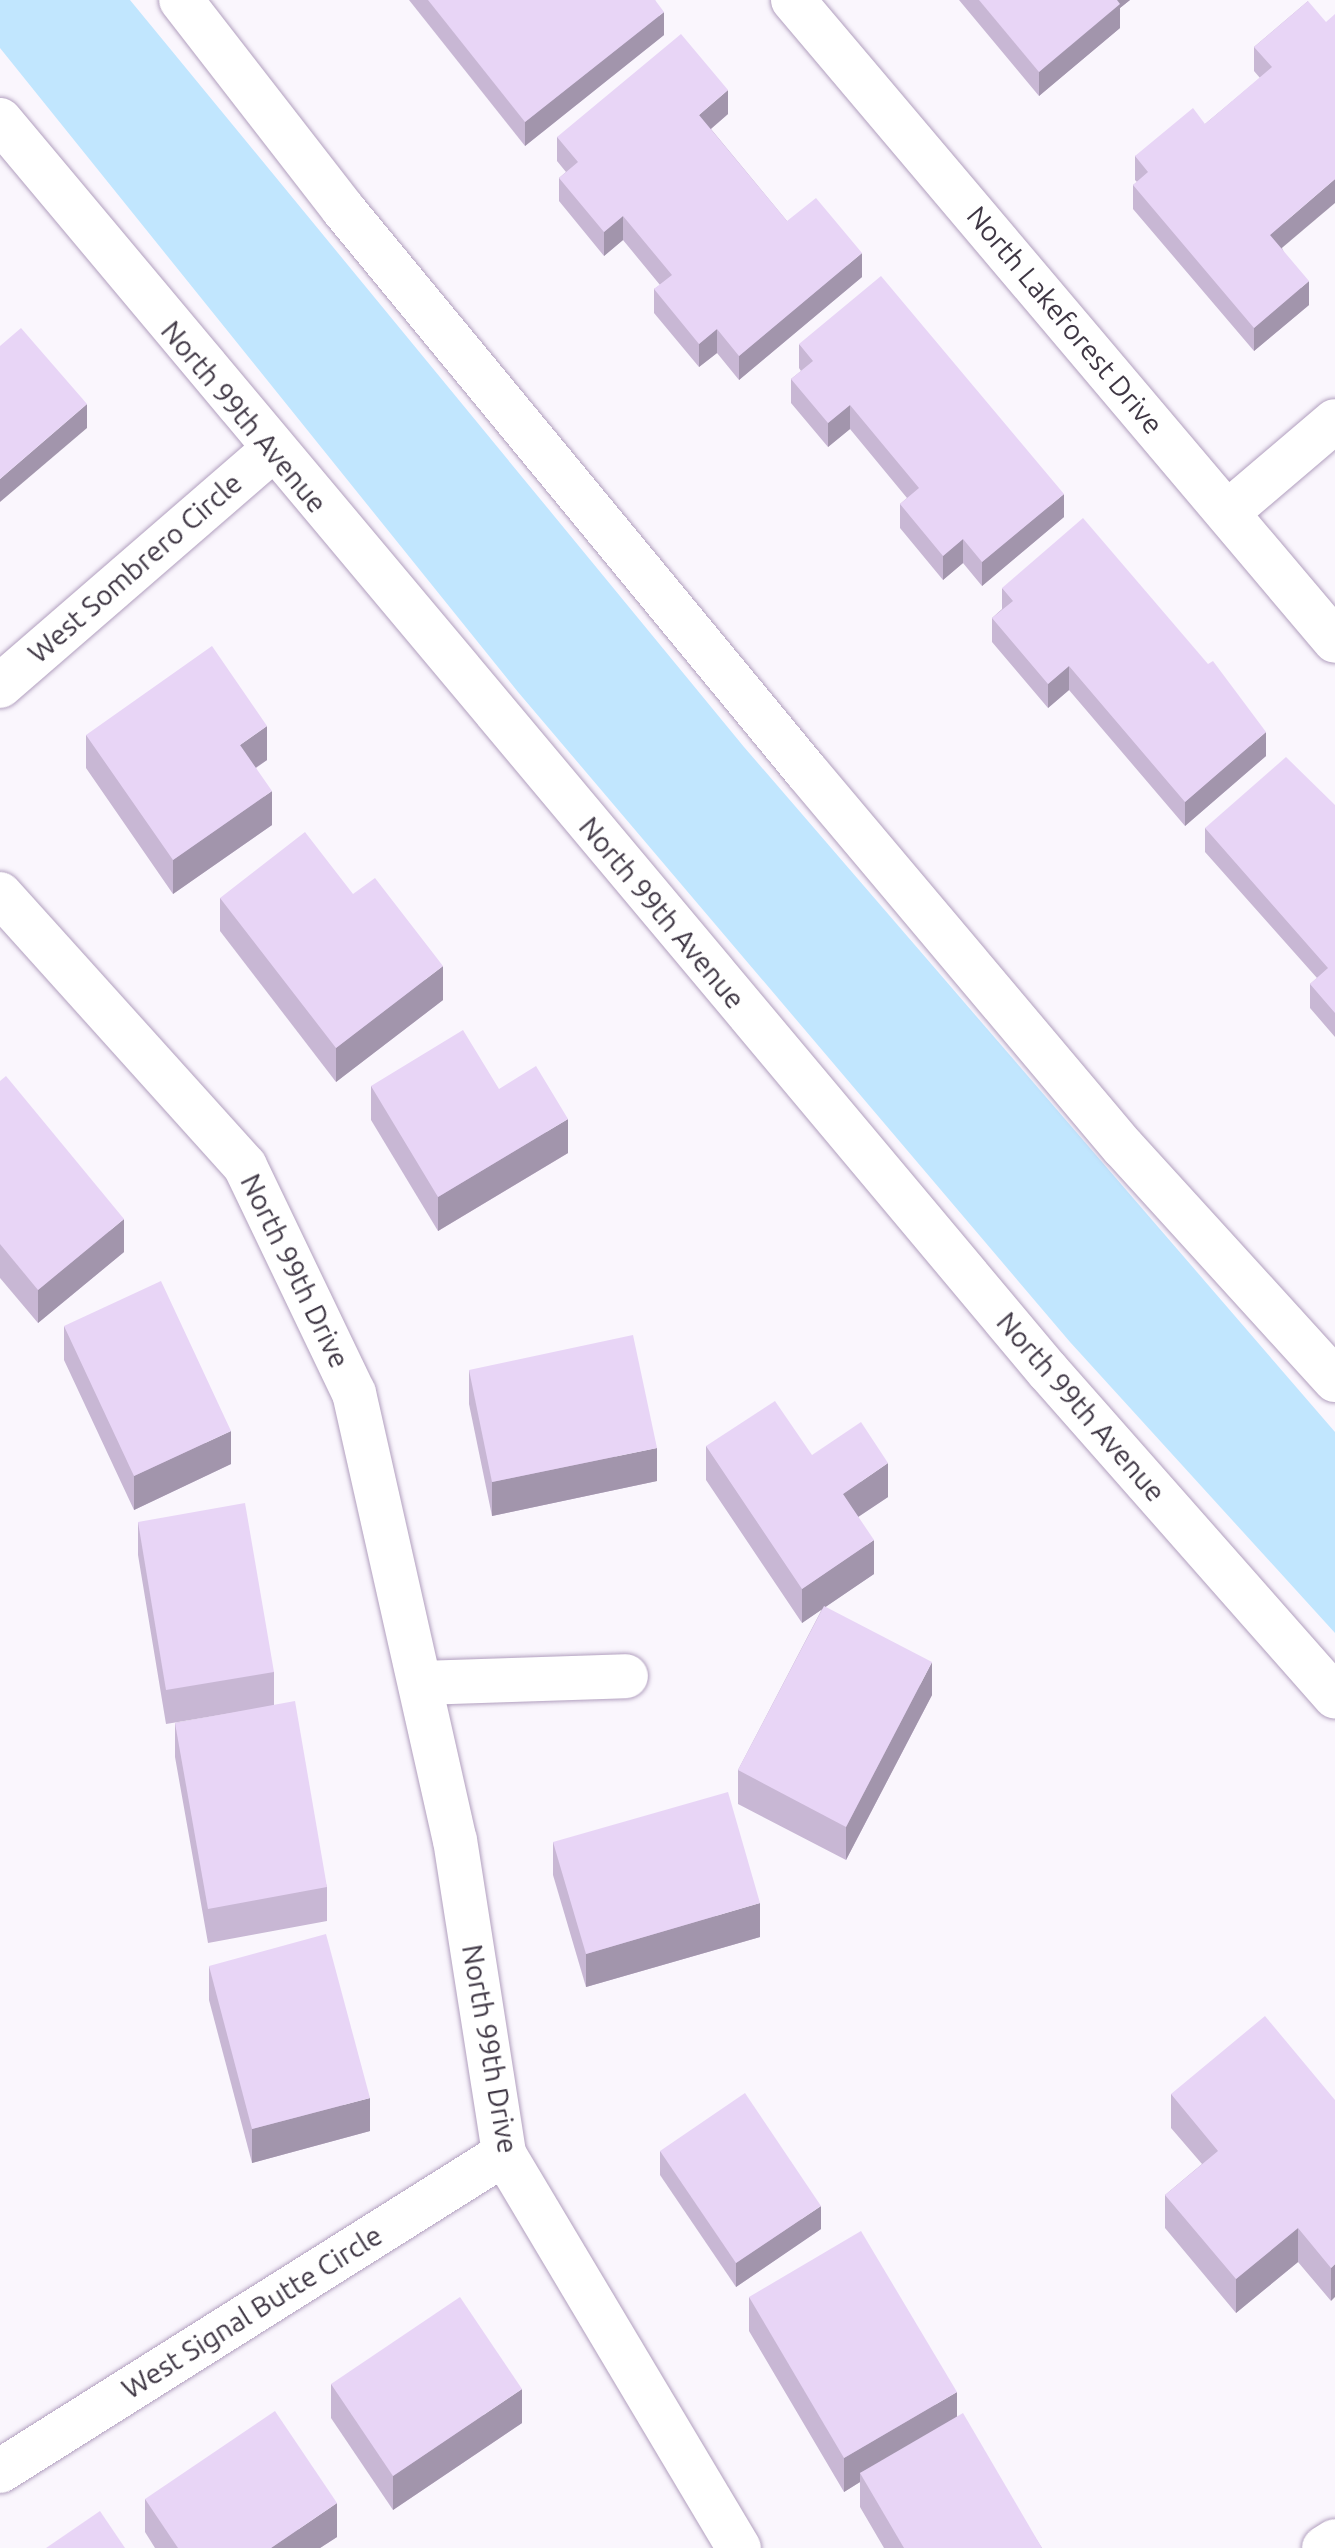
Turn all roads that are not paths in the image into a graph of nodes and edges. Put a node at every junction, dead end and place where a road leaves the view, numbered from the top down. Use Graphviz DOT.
graph roads {
  1 [pos="181,0"];
  2 [pos="793,0"];
  3 [pos="0,120"];
  4 [pos="1335,421"];
  5 [pos="271,451"];
  6 [pos="1228,512"];
  7 [pos="1335,641"];
  8 [pos="0,686"];
  9 [pos="0,894"];
  10 [pos="1335,1380"];
  11 [pos="626,1676"];
  12 [pos="420,1683"];
  13 [pos="1335,1696"];
  14 [pos="504,2154"];
  15 [pos="0,2471"];
  16 [pos="1335,2541"];
  17 [pos="739,2548"];
  18 [pos="1324,2548"];
  1 -- 10 [label="street"];
  2 -- 6 [label="street, North Lakeforest Drive"];
  3 -- 5 [label="street, North 99th Avenue"];
  4 -- 6 [label="street"];
  5 -- 8 [label="street, West Sombrero Circle"];
  5 -- 13 [label="street, North 99th Avenue"];
  6 -- 7 [label="street, North Lakeforest Drive"];
  9 -- 12 [label="street, North 99th Drive"];
  11 -- 12 [label="street"];
  12 -- 14 [label="street, North 99th Drive"];
  14 -- 15 [label="street, West Signal Butte Circle"];
  14 -- 17 [label="street, North 99th Drive"];
  16 -- 18 [label="street"];
}
